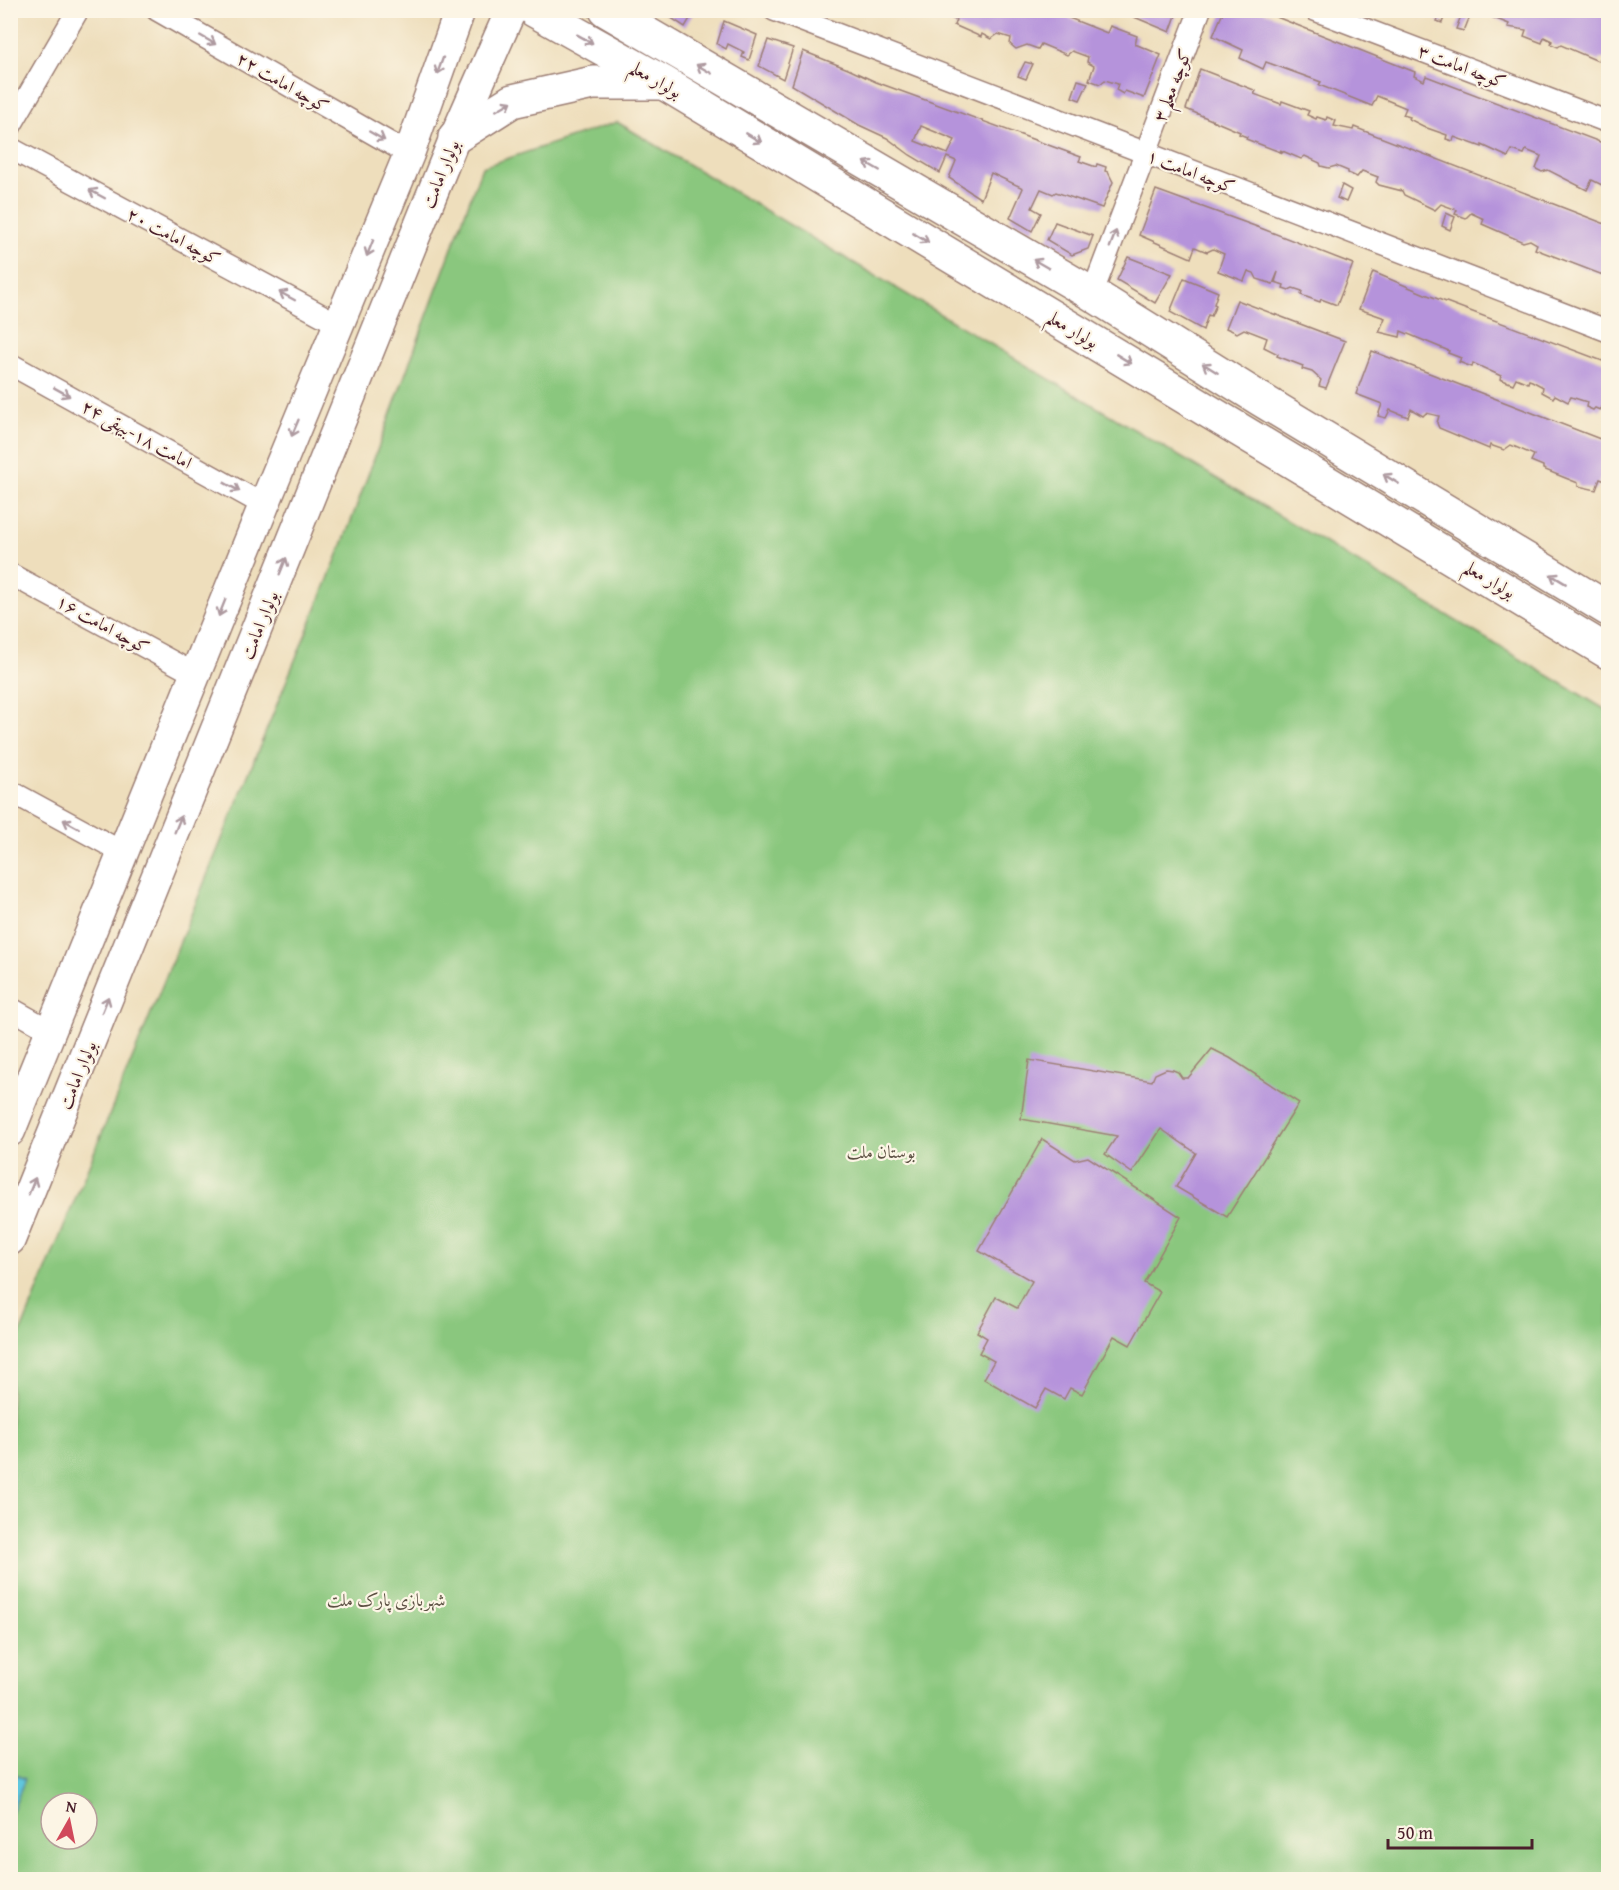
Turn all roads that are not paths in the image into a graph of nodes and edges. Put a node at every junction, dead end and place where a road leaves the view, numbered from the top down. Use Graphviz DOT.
graph roads {
  1 [pos="78,10"];
  2 [pos="157,10"];
  3 [pos="460,10"];
  4 [pos="511,10"];
  5 [pos="534,10"];
  6 [pos="606,10"];
  7 [pos="637,10"];
  8 [pos="774,10"];
  9 [pos="1200,10"];
  10 [pos="1315,10"];
  11 [pos="660,43"];
  12 [pos="664,83"];
  13 [pos="1608,122"];
  14 [pos="10,127"];
  15 [pos="454,136"];
  16 [pos="10,148"];
  17 [pos="1145,153"];
  18 [pos="408,154"];
  19 [pos="1092,294"];
  20 [pos="338,324"];
  21 [pos="1072,328"];
  22 [pos="1608,331"];
  23 [pos="10,364"];
  24 [pos="264,504"];
  25 [pos="10,574"];
  26 [pos="1608,609"];
  27 [pos="1608,652"];
  28 [pos="195,675"];
  29 [pos="10,791"];
  30 [pos="122,852"];
  31 [pos="10,1008"];
  32 [pos="51,1031"];
  33 [pos="10,1131"];
  34 [pos="10,1240"];
  1 -- 14 [label="street"];
  2 -- 18 [label="street, کوچه امامت ۲۲, one-way"];
  3 -- 18 [label="main road, بولوار امامت, one-way"];
  4 -- 15 [label="main road, بولوار امامت"];
  5 -- 12 [label="main road, بولوار معلم, one-way"];
  6 -- 11 [label="main road, بولوار معلم"];
  7 -- 11 [label="main road"];
  8 -- 17 [label="street, کوچه امامت ۱"];
  9 -- 17 [label="street, کوچه معلم ۳"];
  10 -- 13 [label="street, کوچه امامت ۳"];
  19 -- 11 [label="main road, بولوار معلم, one-way"];
  15 -- 12 [label="main road, one-way"];
  12 -- 21 [label="main road, بولوار معلم, one-way"];
  34 -- 15 [label="main road, بولوار امامت, one-way"];
  20 -- 16 [label="street, کوچه امامت ۲۰, one-way"];
  19 -- 17 [label="street, کوچه معلم ۳, one-way"];
  17 -- 22 [label="street, کوچه امامت ۱"];
  18 -- 20 [label="main road, بولوار امامت, one-way"];
  19 -- 21 [label="main road"];
  26 -- 19 [label="main road, بولوار معلم, one-way"];
  20 -- 24 [label="main road, بولوار امامت, one-way"];
  21 -- 27 [label="main road, بولوار معلم, one-way"];
  23 -- 24 [label="street, امامت ۱۸-بیهقی ۲۴, one-way"];
  24 -- 28 [label="main road, بولوار امامت, one-way"];
  25 -- 28 [label="street, کوچه امامت ۱۶"];
  28 -- 30 [label="main road, بولوار امامت"];
  30 -- 29 [label="street, one-way"];
  30 -- 32 [label="main road, بولوار امامت"];
  31 -- 32 [label="street"];
  32 -- 33 [label="main road, بولوار امامت"];
}
